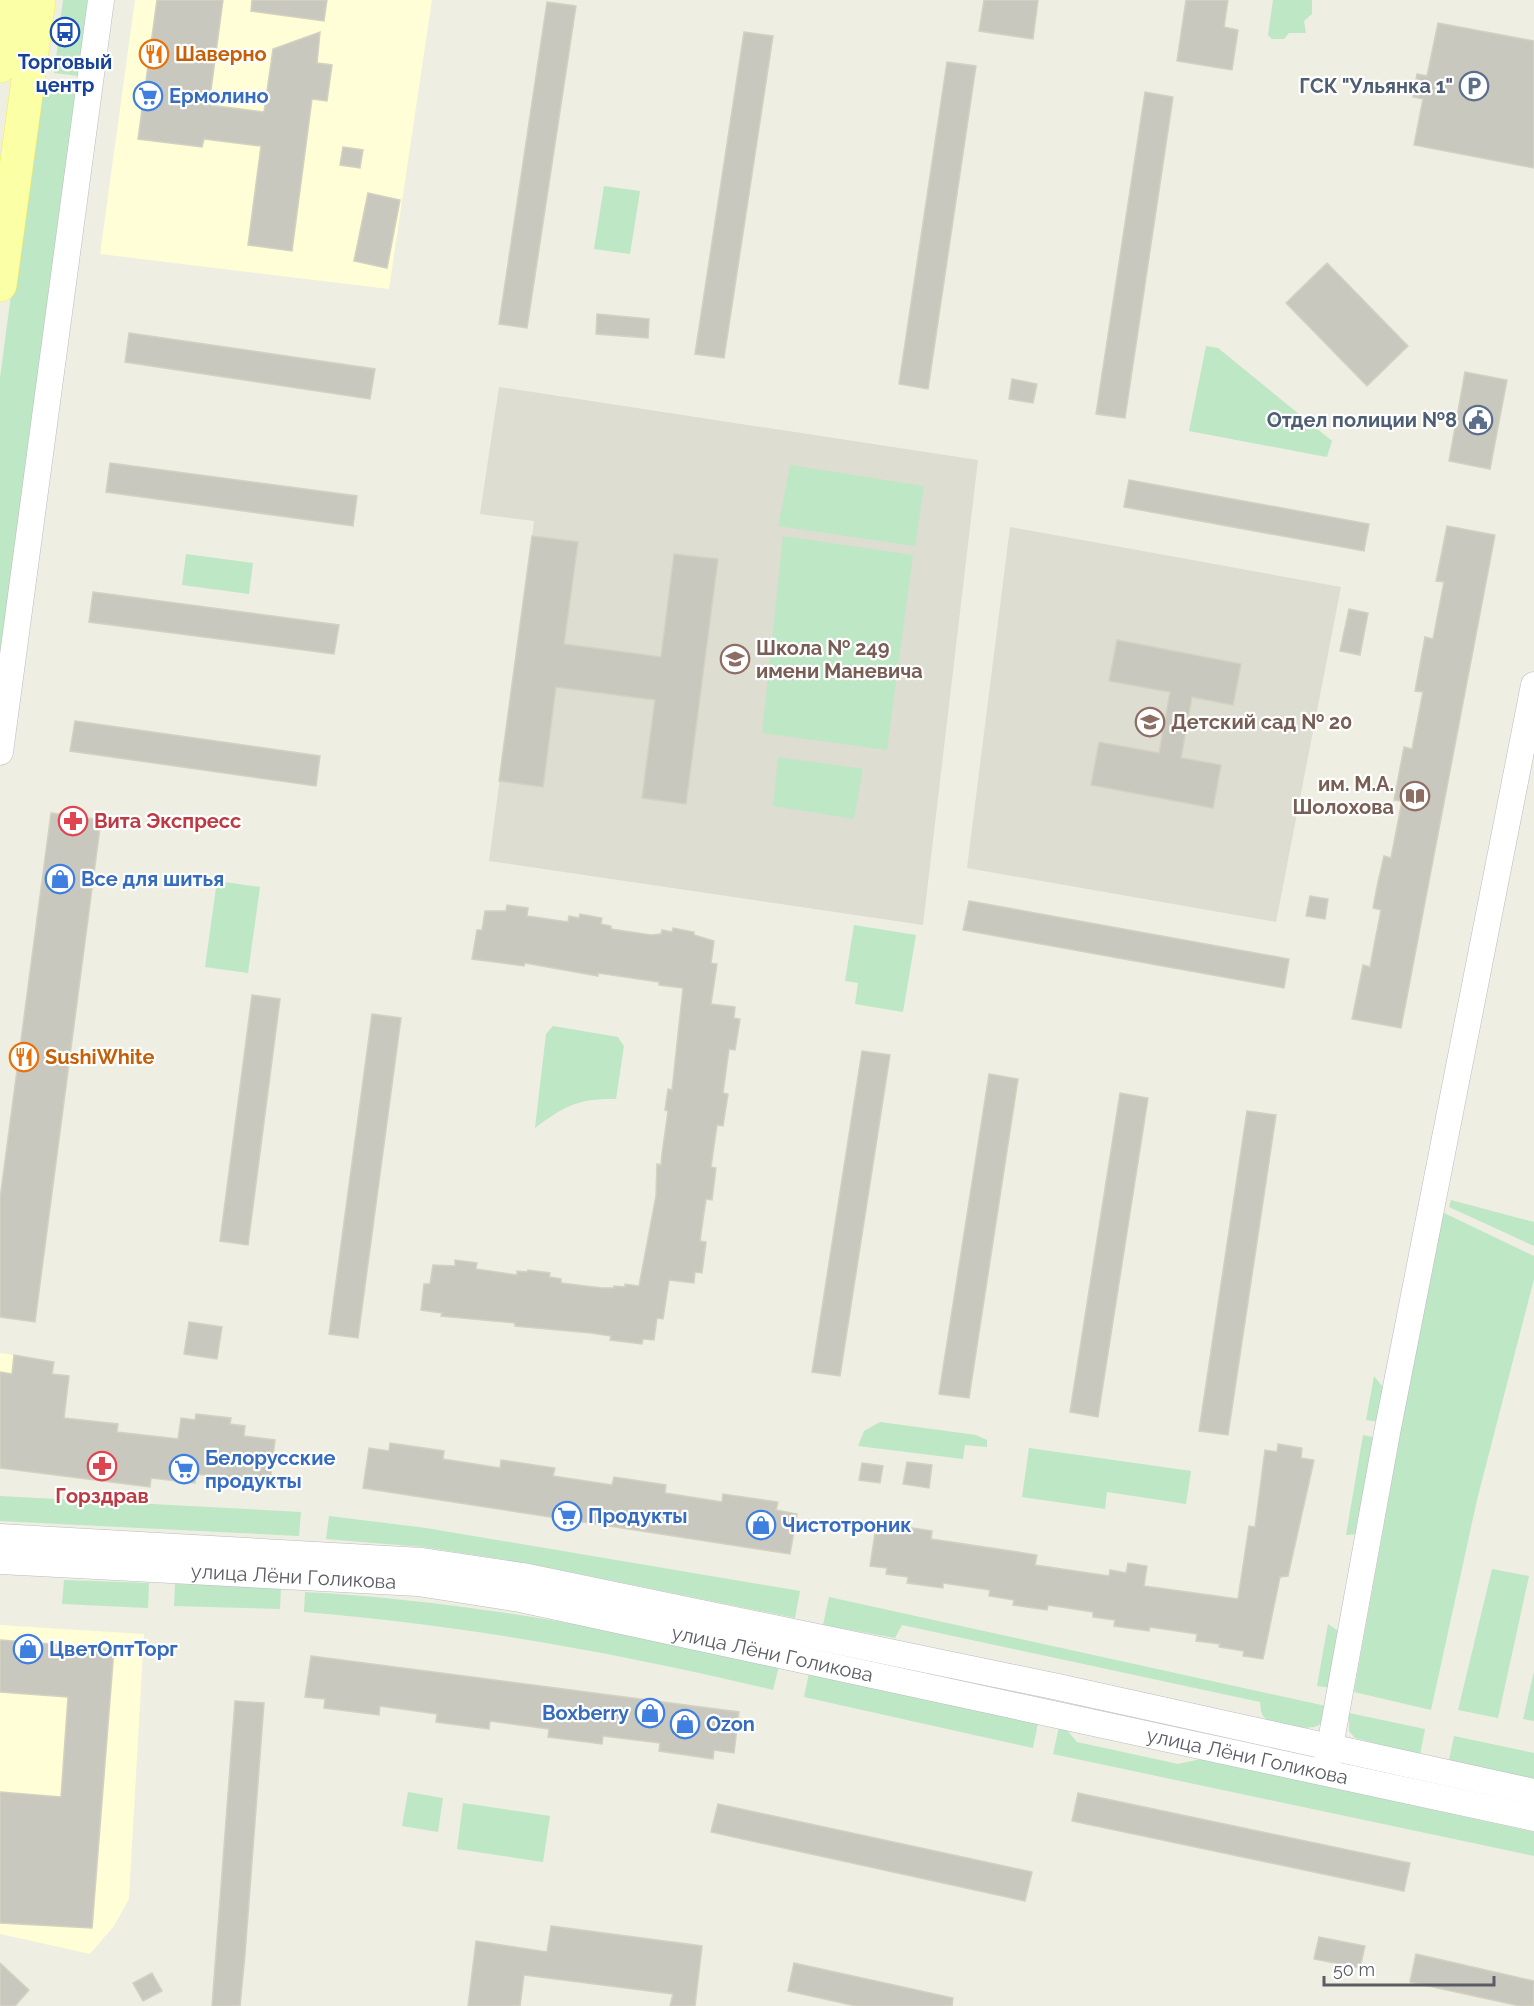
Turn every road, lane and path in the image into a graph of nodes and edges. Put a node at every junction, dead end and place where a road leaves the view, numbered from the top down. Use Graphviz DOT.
graph roads {
  1 [pos="9,0"];
  2 [pos="39,0"];
  3 [pos="101,0"];
  4 [pos="0,66"];
  5 [pos="0,285"];
  6 [pos="1534,686"];
  7 [pos="0,752"];
  8 [pos="0,1537"];
  9 [pos="0,1562"];
  10 [pos="1330,1747"];
  11 [pos="1325,1772"];
  12 [pos="1534,1792"];
  13 [pos="1534,1818"];
  1 -- 4 [label="main road"];
  2 -- 5 [label="main road"];
  3 -- 7 [label="street"];
  6 -- 10 [label="street"];
  8 -- 10 [label="street, улица Лёни Голикова"];
  9 -- 11 [label="street, улица Лёни Голикова"];
  10 -- 11 [label="street"];
  10 -- 12 [label="street, улица Лёни Голикова"];
  11 -- 13 [label="street, улица Лёни Голикова"];
}
